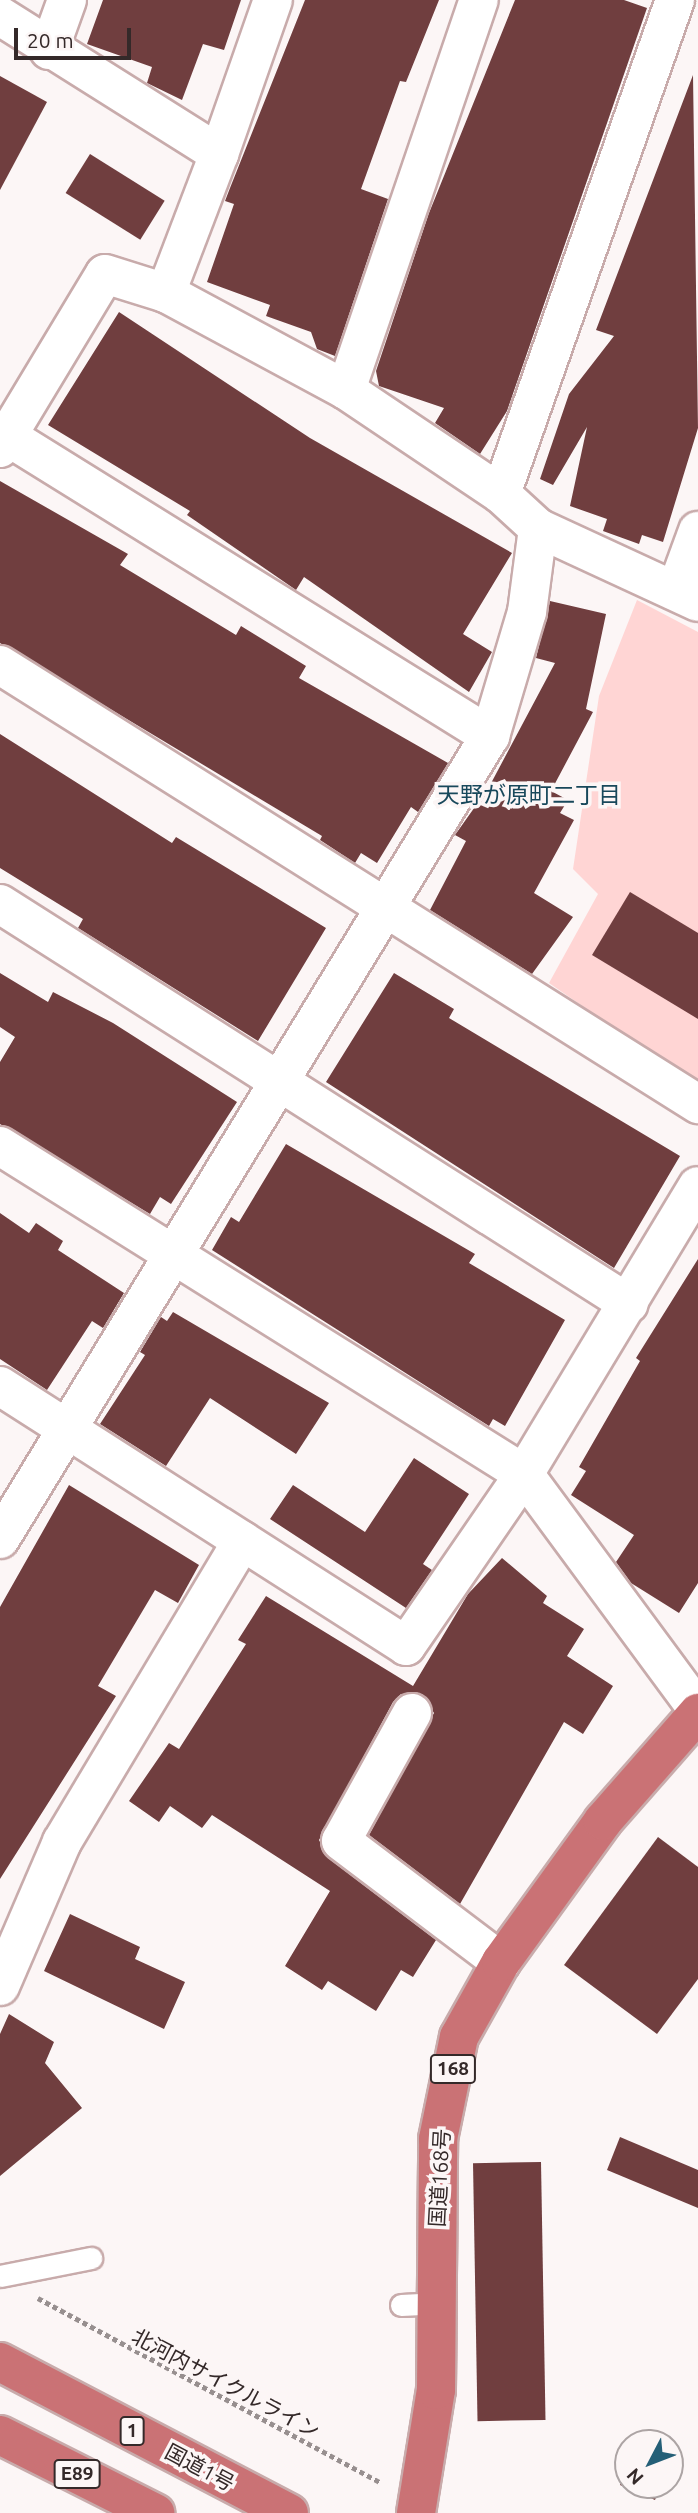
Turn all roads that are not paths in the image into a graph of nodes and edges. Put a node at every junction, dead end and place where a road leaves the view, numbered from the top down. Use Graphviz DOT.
graph roads {
  1 [pos="66,0"];
  2 [pos="273,0"];
  3 [pos="479,0"];
  4 [pos="675,0"];
  5 [pos="0,16"];
  6 [pos="49,50"];
  7 [pos="219,154"];
  8 [pos="166,293"];
  9 [pos="346,390"];
  10 [pos="4,442"];
  11 [pos="501,494"];
  12 [pos="538,528"];
  13 [pos="698,531"];
  14 [pos="687,597"];
  15 [pos="0,665"];
  16 [pos="490,736"];
  17 [pos="0,904"];
  18 [pos="388,909"];
  19 [pos="282,1083"];
  20 [pos="698,1104"];
  21 [pos="0,1146"];
  22 [pos="698,1186"];
  23 [pos="175,1255"];
  24 [pos="629,1304"];
  25 [pos="0,1386"];
  26 [pos="68,1429"];
  27 [pos="524,1474"];
  28 [pos="0,1539"];
  29 [pos="242,1541"];
  30 [pos="698,1711"];
  31 [pos="412,1713"];
  32 [pos="501,1962"];
  33 [pos="0,1986"];
  34 [pos="90,2258"];
  35 [pos="8,2277"];
  36 [pos="0,2362"];
  37 [pos="0,2435"];
  38 [pos="276,2507"];
  39 [pos="418,2508"];
  40 [pos="155,2513"];
  1 -- 6 [label="street"];
  2 -- 7 [label="street"];
  3 -- 9 [label="street"];
  4 -- 11 [label="street"];
  5 -- 6 [label="street"];
  6 -- 7 [label="street"];
  7 -- 8 [label="street"];
  8 -- 9 [label="street"];
  8 -- 10 [label="street"];
  9 -- 11 [label="street"];
  10 -- 16 [label="street"];
  11 -- 12 [label="street"];
  12 -- 14 [label="street"];
  12 -- 16 [label="street"];
  13 -- 14 [label="street"];
  15 -- 18 [label="street"];
  16 -- 18 [label="street"];
  17 -- 19 [label="street"];
  18 -- 19 [label="street"];
  18 -- 20 [label="street"];
  19 -- 23 [label="street"];
  19 -- 24 [label="street"];
  21 -- 23 [label="street"];
  22 -- 24 [label="street"];
  23 -- 26 [label="street"];
  23 -- 27 [label="street"];
  24 -- 27 [label="street"];
  25 -- 26 [label="street"];
  26 -- 28 [label="street"];
  26 -- 29 [label="street"];
  27 -- 29 [label="street"];
  27 -- 30 [label="street"];
  29 -- 33 [label="street"];
  30 -- 32 [label="highway, 国道168号 / 168"];
  31 -- 32 [label="street"];
  32 -- 39 [label="highway, 国道168号 / 168"];
  34 -- 35 [label="lane"];
  36 -- 38 [label="highway, 国道1号 / 1"];
  37 -- 40 [label="highway, E89"];
}
